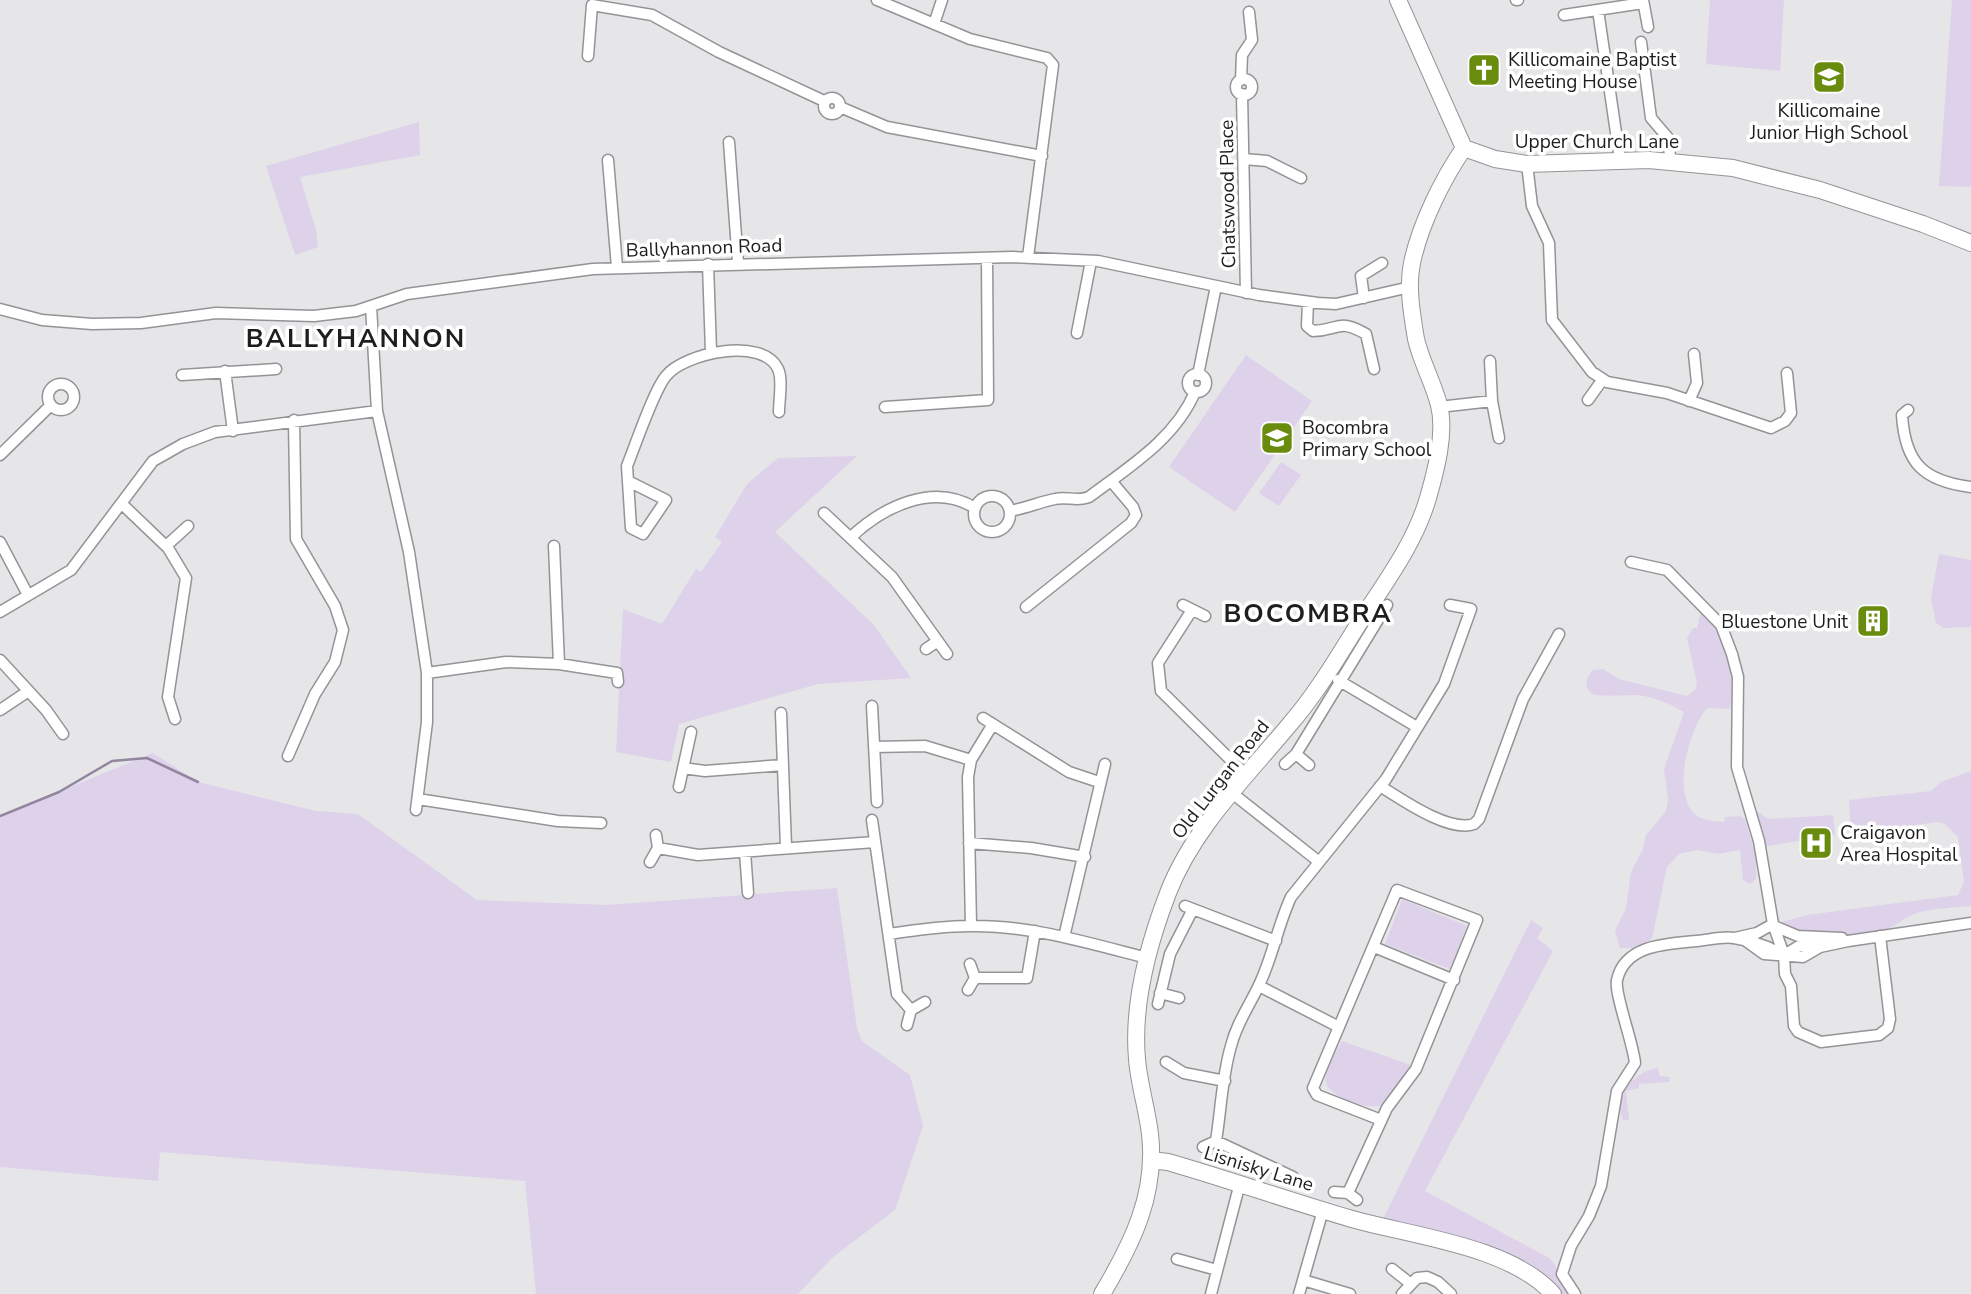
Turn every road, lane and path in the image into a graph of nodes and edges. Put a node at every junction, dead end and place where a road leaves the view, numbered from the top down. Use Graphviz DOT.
graph roads {
  1 [pos="877,0"];
  2 [pos="942,0"];
  3 [pos="1398,0"];
  4 [pos="1643,2"];
  5 [pos="593,3"];
  6 [pos="1598,10"];
  7 [pos="1249,12"];
  8 [pos="1564,15"];
  9 [pos="934,24"];
  10 [pos="1648,27"];
  11 [pos="1641,42"];
  12 [pos="588,56"];
  13 [pos="729,142"];
  14 [pos="1464,148"];
  15 [pos="1042,156"];
  16 [pos="1244,159"];
  17 [pos="608,160"];
  18 [pos="1620,160"];
  19 [pos="1670,161"];
  20 [pos="1527,164"];
  21 [pos="1301,178"];
  22 [pos="1971,243"];
  23 [pos="1028,257"];
  24 [pos="987,258"];
  25 [pos="1091,261"];
  26 [pos="738,263"];
  27 [pos="1382,263"];
  28 [pos="708,264"];
  29 [pos="617,267"];
  30 [pos="1216,286"];
  31 [pos="1410,287"];
  32 [pos="1246,293"];
  33 [pos="1364,298"];
  34 [pos="1308,302"];
  35 [pos="371,306"];
  36 [pos="0,309"];
  37 [pos="1077,333"];
  38 [pos="711,352"];
  39 [pos="1694,354"];
  40 [pos="1490,360"];
  41 [pos="275,369"];
  42 [pos="1374,369"];
  43 [pos="225,371"];
  44 [pos="1787,373"];
  45 [pos="182,375"];
  46 [pos="1603,379"];
  47 [pos="1588,400"];
  48 [pos="1492,401"];
  49 [pos="1689,401"];
  50 [pos="51,405"];
  51 [pos="886,407"];
  52 [pos="1440,407"];
  53 [pos="1908,410"];
  54 [pos="377,411"];
  55 [pos="779,412"];
  56 [pos="294,420"];
  57 [pos="233,431"];
  58 [pos="1499,438"];
  59 [pos="0,455"];
  60 [pos="628,481"];
  61 [pos="1111,481"];
  62 [pos="1971,487"];
  63 [pos="122,504"];
  64 [pos="975,508"];
  65 [pos="1010,510"];
  66 [pos="824,513"];
  67 [pos="188,526"];
  68 [pos="851,537"];
  69 [pos="0,542"];
  70 [pos="166,546"];
  71 [pos="554,546"];
  72 [pos="1631,562"];
  73 [pos="28,595"];
  74 [pos="1450,604"];
  75 [pos="1026,607"];
  76 [pos="0,612"];
  77 [pos="1205,617"];
  78 [pos="1394,618"];
  79 [pos="1559,634"];
  80 [pos="938,641"];
  81 [pos="926,649"];
  82 [pos="947,654"];
  83 [pos="0,660"];
  84 [pos="559,664"];
  85 [pos="427,673"];
  86 [pos="1338,680"];
  87 [pos="618,682"];
  88 [pos="27,692"];
  89 [pos="872,705"];
  90 [pos="0,710"];
  91 [pos="781,713"];
  92 [pos="983,718"];
  93 [pos="176,719"];
  94 [pos="993,724"];
  95 [pos="1417,727"];
  96 [pos="691,732"];
  97 [pos="63,734"];
  98 [pos="874,747"];
  99 [pos="1296,754"];
  100 [pos="288,756"];
  101 [pos="971,760"];
  102 [pos="1105,764"];
  103 [pos="1285,764"];
  104 [pos="783,765"];
  105 [pos="1309,765"];
  106 [pos="683,768"];
  107 [pos="1246,775"];
  108 [pos="1099,782"];
  109 [pos="1380,786"];
  110 [pos="679,787"];
  111 [pos="1231,793"];
  112 [pos="877,802"];
  113 [pos="872,820"];
  114 [pos="656,835"];
  115 [pos="590,836"];
  116 [pos="875,842"];
  117 [pos="969,843"];
  118 [pos="786,847"];
  119 [pos="658,848"];
  120 [pos="745,852"];
  121 [pos="1085,857"];
  122 [pos="1318,861"];
  123 [pos="650,862"];
  124 [pos="748,893"];
  125 [pos="1971,923"];
  126 [pos="1773,925"];
  127 [pos="971,926"];
  128 [pos="1035,931"];
  129 [pos="888,934"];
  130 [pos="1880,936"];
  131 [pos="1064,937"];
  132 [pos="1740,939"];
  133 [pos="1276,941"];
  134 [pos="1848,941"];
  135 [pos="1374,947"];
  136 [pos="1784,955"];
  137 [pos="1147,958"];
  138 [pos="970,964"];
  139 [pos="975,978"];
  140 [pos="1454,980"];
  141 [pos="1259,986"];
  142 [pos="968,990"];
  143 [pos="1179,998"];
  144 [pos="925,1002"];
  145 [pos="911,1010"];
  146 [pos="908,1025"];
  147 [pos="1339,1027"];
  148 [pos="1164,1059"];
  149 [pos="1225,1081"];
  150 [pos="1381,1120"];
  151 [pos="1216,1141"];
  152 [pos="1203,1147"];
  153 [pos="1152,1160"];
  154 [pos="1288,1173"];
  155 [pos="1240,1183"];
  156 [pos="1334,1192"];
  157 [pos="1323,1210"];
  158 [pos="1177,1259"];
  159 [pos="1392,1269"];
  160 [pos="1217,1270"];
  161 [pos="1303,1280"];
  162 [pos="1411,1284"];
  163 [pos="1102,1294"];
  164 [pos="1211,1294"];
  165 [pos="1299,1294"];
  166 [pos="1350,1294"];
  167 [pos="1402,1294"];
  168 [pos="1451,1294"];
  169 [pos="1553,1294"];
  170 [pos="1574,1294"];
  1 -- 9 [label="street"];
  2 -- 9 [label="street"];
  3 -- 14 [label="street"];
  4 -- 6 [label="street"];
  4 -- 10 [label="street"];
  5 -- 12 [label="street"];
  5 -- 15 [label="street"];
  6 -- 8 [label="street"];
  6 -- 18 [label="street"];
  7 -- 16 [label="street, Chatswood Place"];
  9 -- 15 [label="street"];
  11 -- 19 [label="street"];
  13 -- 26 [label="street"];
  14 -- 20 [label="street, Upper Church Lane"];
  14 -- 31 [label="street, Old Lurgan Road"];
  15 -- 23 [label="street"];
  16 -- 21 [label="street"];
  16 -- 32 [label="street, Chatswood Place"];
  17 -- 29 [label="street"];
  18 -- 19 [label="street, Upper Church Lane"];
  18 -- 20 [label="street, Upper Church Lane"];
  19 -- 22 [label="street, Upper Church Lane"];
  20 -- 46 [label="street"];
  23 -- 24 [label="street, Ballyhannon Road"];
  23 -- 25 [label="street, Ballyhannon Road"];
  24 -- 26 [label="street, Ballyhannon Road"];
  24 -- 51 [label="street"];
  25 -- 30 [label="street, Ballyhannon Road"];
  25 -- 37 [label="street"];
  26 -- 28 [label="street, Ballyhannon Road"];
  27 -- 33 [label="street"];
  28 -- 29 [label="street, Ballyhannon Road"];
  28 -- 38 [label="street"];
  29 -- 35 [label="street, Ballyhannon Road"];
  30 -- 32 [label="street, Ballyhannon Road"];
  30 -- 61 [label="street"];
  31 -- 33 [label="street, Ballyhannon Road"];
  31 -- 52 [label="street, Old Lurgan Road"];
  32 -- 34 [label="street, Ballyhannon Road"];
  33 -- 34 [label="street, Ballyhannon Road"];
  34 -- 42 [label="street"];
  35 -- 36 [label="street, Ballyhannon Road"];
  35 -- 54 [label="street"];
  38 -- 55 [label="street"];
  38 -- 60 [label="street"];
  39 -- 49 [label="street"];
  40 -- 48 [label="street"];
  41 -- 43 [label="street"];
  43 -- 45 [label="street"];
  43 -- 57 [label="street"];
  44 -- 49 [label="street"];
  46 -- 47 [label="street"];
  46 -- 49 [label="street"];
  48 -- 52 [label="street"];
  48 -- 58 [label="street"];
  50 -- 59 [label="street"];
  52 -- 107 [label="street, Old Lurgan Road"];
  53 -- 62 [label="street"];
  54 -- 56 [label="street"];
  54 -- 85 [label="street"];
  56 -- 57 [label="street"];
  56 -- 100 [label="street"];
  57 -- 63 [label="street"];
  60 -- 60 [label="street"];
  61 -- 65 [label="street"];
  61 -- 75 [label="street"];
  63 -- 70 [label="street"];
  63 -- 73 [label="street"];
  64 -- 65 [label="street"];
  64 -- 65 [label="street"];
  64 -- 68 [label="street"];
  66 -- 68 [label="street"];
  67 -- 70 [label="street"];
  68 -- 80 [label="street"];
  69 -- 73 [label="street"];
  70 -- 93 [label="street"];
  71 -- 84 [label="street"];
  72 -- 126 [label="street"];
  73 -- 76 [label="street"];
  74 -- 95 [label="street"];
  77 -- 107 [label="street"];
  78 -- 86 [label="street"];
  79 -- 109 [label="street"];
  80 -- 81 [label="street"];
  80 -- 82 [label="street"];
  83 -- 88 [label="street"];
  84 -- 85 [label="street"];
  84 -- 87 [label="street"];
  85 -- 115 [label="street"];
  86 -- 95 [label="street"];
  86 -- 99 [label="street"];
  88 -- 90 [label="street"];
  88 -- 97 [label="street"];
  89 -- 98 [label="street"];
  91 -- 104 [label="street"];
  92 -- 94 [label="street"];
  94 -- 101 [label="street"];
  94 -- 108 [label="street"];
  95 -- 109 [label="street"];
  96 -- 106 [label="street"];
  98 -- 101 [label="street"];
  98 -- 112 [label="street"];
  99 -- 103 [label="street"];
  99 -- 105 [label="street"];
  101 -- 117 [label="street"];
  102 -- 108 [label="street"];
  104 -- 106 [label="street"];
  104 -- 118 [label="street"];
  106 -- 110 [label="street"];
  107 -- 111 [label="street, Old Lurgan Road"];
  108 -- 121 [label="street"];
  109 -- 122 [label="street"];
  111 -- 122 [label="street"];
  111 -- 137 [label="street, Old Lurgan Road"];
  113 -- 116 [label="street"];
  114 -- 119 [label="street"];
  116 -- 118 [label="street"];
  116 -- 129 [label="street"];
  117 -- 121 [label="street"];
  117 -- 127 [label="street"];
  118 -- 120 [label="street"];
  119 -- 120 [label="street"];
  119 -- 123 [label="street"];
  120 -- 124 [label="street"];
  121 -- 131 [label="street"];
  122 -- 133 [label="street"];
  125 -- 130 [label="street"];
  126 -- 132 [label="street"];
  126 -- 134 [label="street"];
  126 -- 136 [label="street"];
  127 -- 128 [label="street"];
  127 -- 129 [label="street"];
  128 -- 131 [label="street"];
  128 -- 139 [label="street"];
  129 -- 145 [label="street"];
  130 -- 134 [label="street"];
  130 -- 136 [label="street"];
  131 -- 137 [label="street"];
  132 -- 136 [label="street"];
  132 -- 170 [label="street"];
  133 -- 141 [label="street"];
  133 -- 143 [label="street"];
  134 -- 136 [label="street"];
  135 -- 140 [label="street"];
  135 -- 140 [label="street"];
  135 -- 147 [label="street"];
  137 -- 153 [label="street, Old Lurgan Road"];
  138 -- 139 [label="street"];
  139 -- 142 [label="street"];
  140 -- 150 [label="street"];
  141 -- 147 [label="street"];
  141 -- 149 [label="street"];
  144 -- 145 [label="street"];
  145 -- 146 [label="street"];
  147 -- 150 [label="street"];
  148 -- 149 [label="street"];
  149 -- 151 [label="street"];
  150 -- 156 [label="street"];
  151 -- 152 [label="street"];
  151 -- 154 [label="street"];
  153 -- 155 [label="street, Lisnisky Lane"];
  153 -- 163 [label="street, Old Lurgan Road"];
  155 -- 157 [label="street, Lisnisky Lane"];
  155 -- 160 [label="street"];
  157 -- 161 [label="street"];
  157 -- 169 [label="street, Lisnisky Lane"];
  158 -- 160 [label="street"];
  159 -- 162 [label="street"];
  160 -- 164 [label="street"];
  161 -- 165 [label="street"];
  161 -- 166 [label="street"];
  162 -- 167 [label="street"];
  162 -- 168 [label="street"];
}
